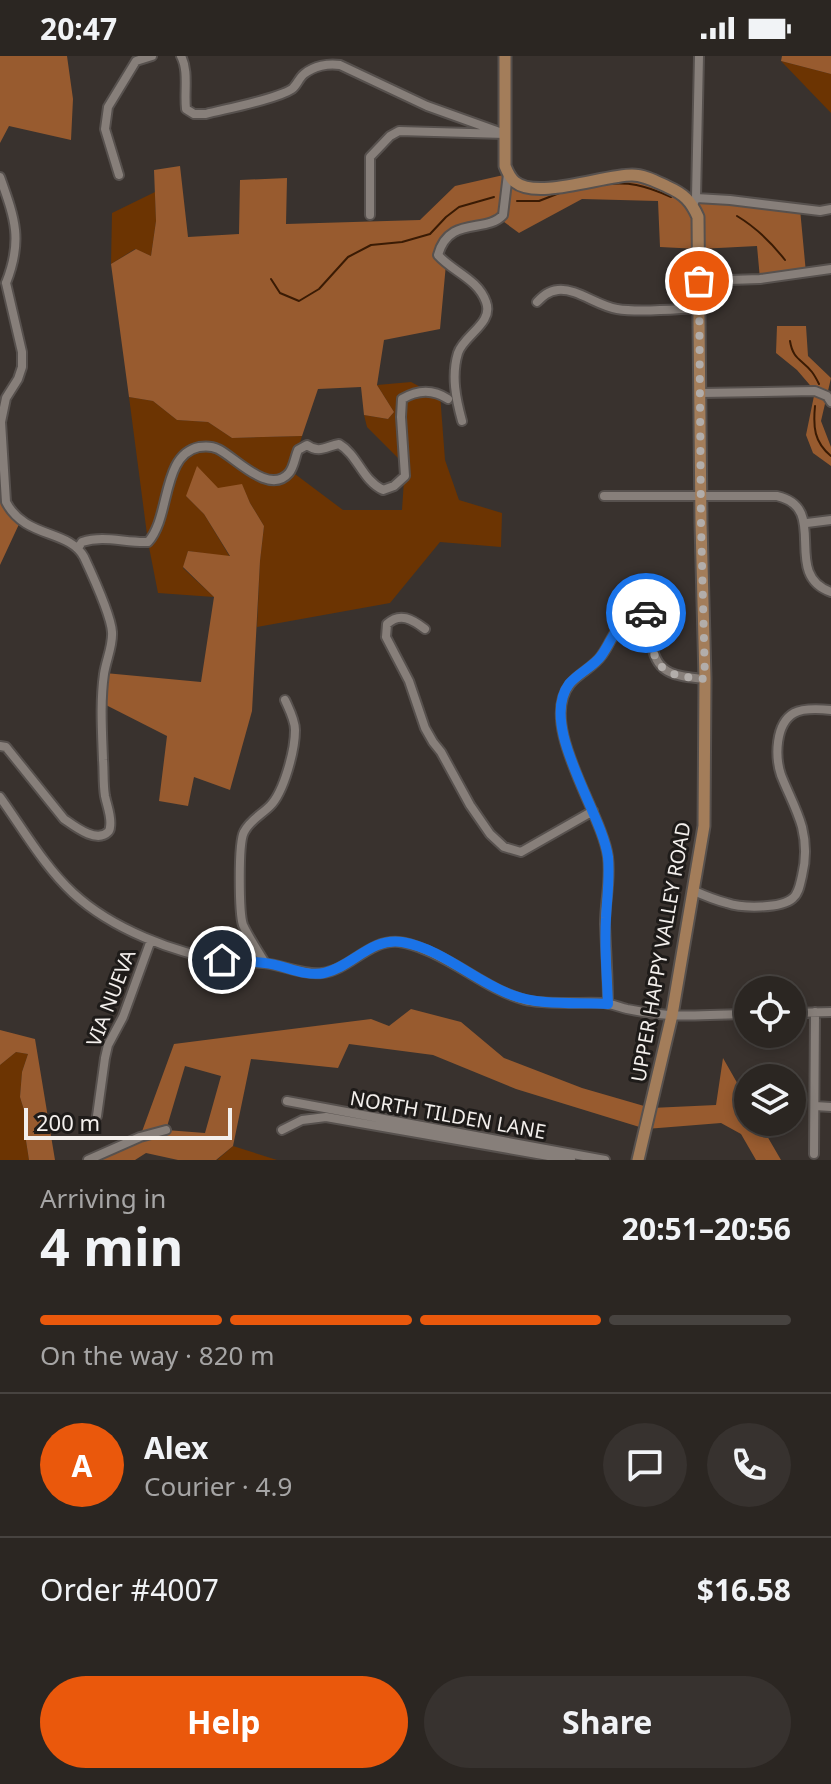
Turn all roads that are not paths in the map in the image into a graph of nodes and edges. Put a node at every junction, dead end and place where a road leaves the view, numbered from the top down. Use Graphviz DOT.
graph roads {
  1 [pos="152,56"];
  2 [pos="181,56"];
  3 [pos="505,56"];
  4 [pos="699,56"];
  5 [pos="505,134"];
  6 [pos="508,174"];
  7 [pos="119,175"];
  8 [pos="0,177"];
  9 [pos="694,202"];
  10 [pos="831,209"];
  11 [pos="370,215"];
  12 [pos="831,269"];
  13 [pos="699,281"];
  14 [pos="3,282"];
  15 [pos="537,302"];
  16 [pos="700,308"];
  17 [pos="701,393"];
  18 [pos="448,399"];
  19 [pos="831,402"];
  20 [pos="462,421"];
  21 [pos="604,496"];
  22 [pos="702,496"];
  23 [pos="831,520"];
  24 [pos="807,523"];
  25 [pos="78,548"];
  26 [pos="831,592"];
  27 [pos="425,629"];
  28 [pos="705,679"];
  29 [pos="285,700"];
  30 [pos="831,710"];
  31 [pos="0,746"];
  32 [pos="0,797"];
  33 [pos="593,811"];
  34 [pos="692,890"];
  35 [pos="151,940"];
  36 [pos="265,963"];
  37 [pos="608,1004"];
  38 [pos="806,1012"];
  39 [pos="815,1012"];
  40 [pos="831,1012"];
  41 [pos="734,1014"];
  42 [pos="672,1015"];
  43 [pos="287,1101"];
  44 [pos="815,1106"];
  45 [pos="831,1107"];
  46 [pos="97,1116"];
  47 [pos="166,1130"];
  48 [pos="282,1130"];
  49 [pos="814,1154"];
  50 [pos="88,1160"];
  51 [pos="571,1160"];
  52 [pos="605,1160"];
  53 [pos="638,1160"];
  1 -- 7 [label="street"];
  2 -- 5 [label="street"];
  3 -- 5 [label="street"];
  4 -- 9 [label="street"];
  5 -- 6 [label="street"];
  5 -- 11 [label="street"];
  6 -- 9 [label="street"];
  6 -- 20 [label="street"];
  8 -- 14 [label="street"];
  9 -- 10 [label="street"];
  9 -- 13 [label="street, UPPER HAPPY VALLEY ROAD"];
  12 -- 13 [label="street"];
  13 -- 16 [label="street, UPPER HAPPY VALLEY ROAD"];
  14 -- 25 [label="street"];
  15 -- 16 [label="street"];
  16 -- 17 [label="street, UPPER HAPPY VALLEY ROAD"];
  17 -- 19 [label="street"];
  17 -- 22 [label="street, UPPER HAPPY VALLEY ROAD"];
  18 -- 25 [label="street"];
  21 -- 22 [label="street"];
  22 -- 24 [label="street"];
  22 -- 28 [label="street, UPPER HAPPY VALLEY ROAD"];
  23 -- 24 [label="street"];
  24 -- 26 [label="street"];
  25 -- 31 [label="street"];
  27 -- 33 [label="street"];
  28 -- 33 [label="street"];
  28 -- 34 [label="street, UPPER HAPPY VALLEY ROAD"];
  29 -- 36 [label="street"];
  30 -- 34 [label="street"];
  32 -- 35 [label="street"];
  33 -- 37 [label="street"];
  34 -- 42 [label="street, UPPER HAPPY VALLEY ROAD"];
  35 -- 36 [label="street"];
  35 -- 46 [label="street, VIA NUEVA"];
  36 -- 37 [label="street"];
  37 -- 42 [label="street"];
  38 -- 39 [label="street"];
  39 -- 40 [label="street"];
  39 -- 44 [label="street"];
  41 -- 42 [label="street"];
  42 -- 53 [label="street, UPPER HAPPY VALLEY ROAD"];
  43 -- 52 [label="street, NORTH TILDEN LANE"];
  44 -- 45 [label="street"];
  44 -- 49 [label="street"];
  47 -- 50 [label="street"];
  48 -- 51 [label="street"];
}
